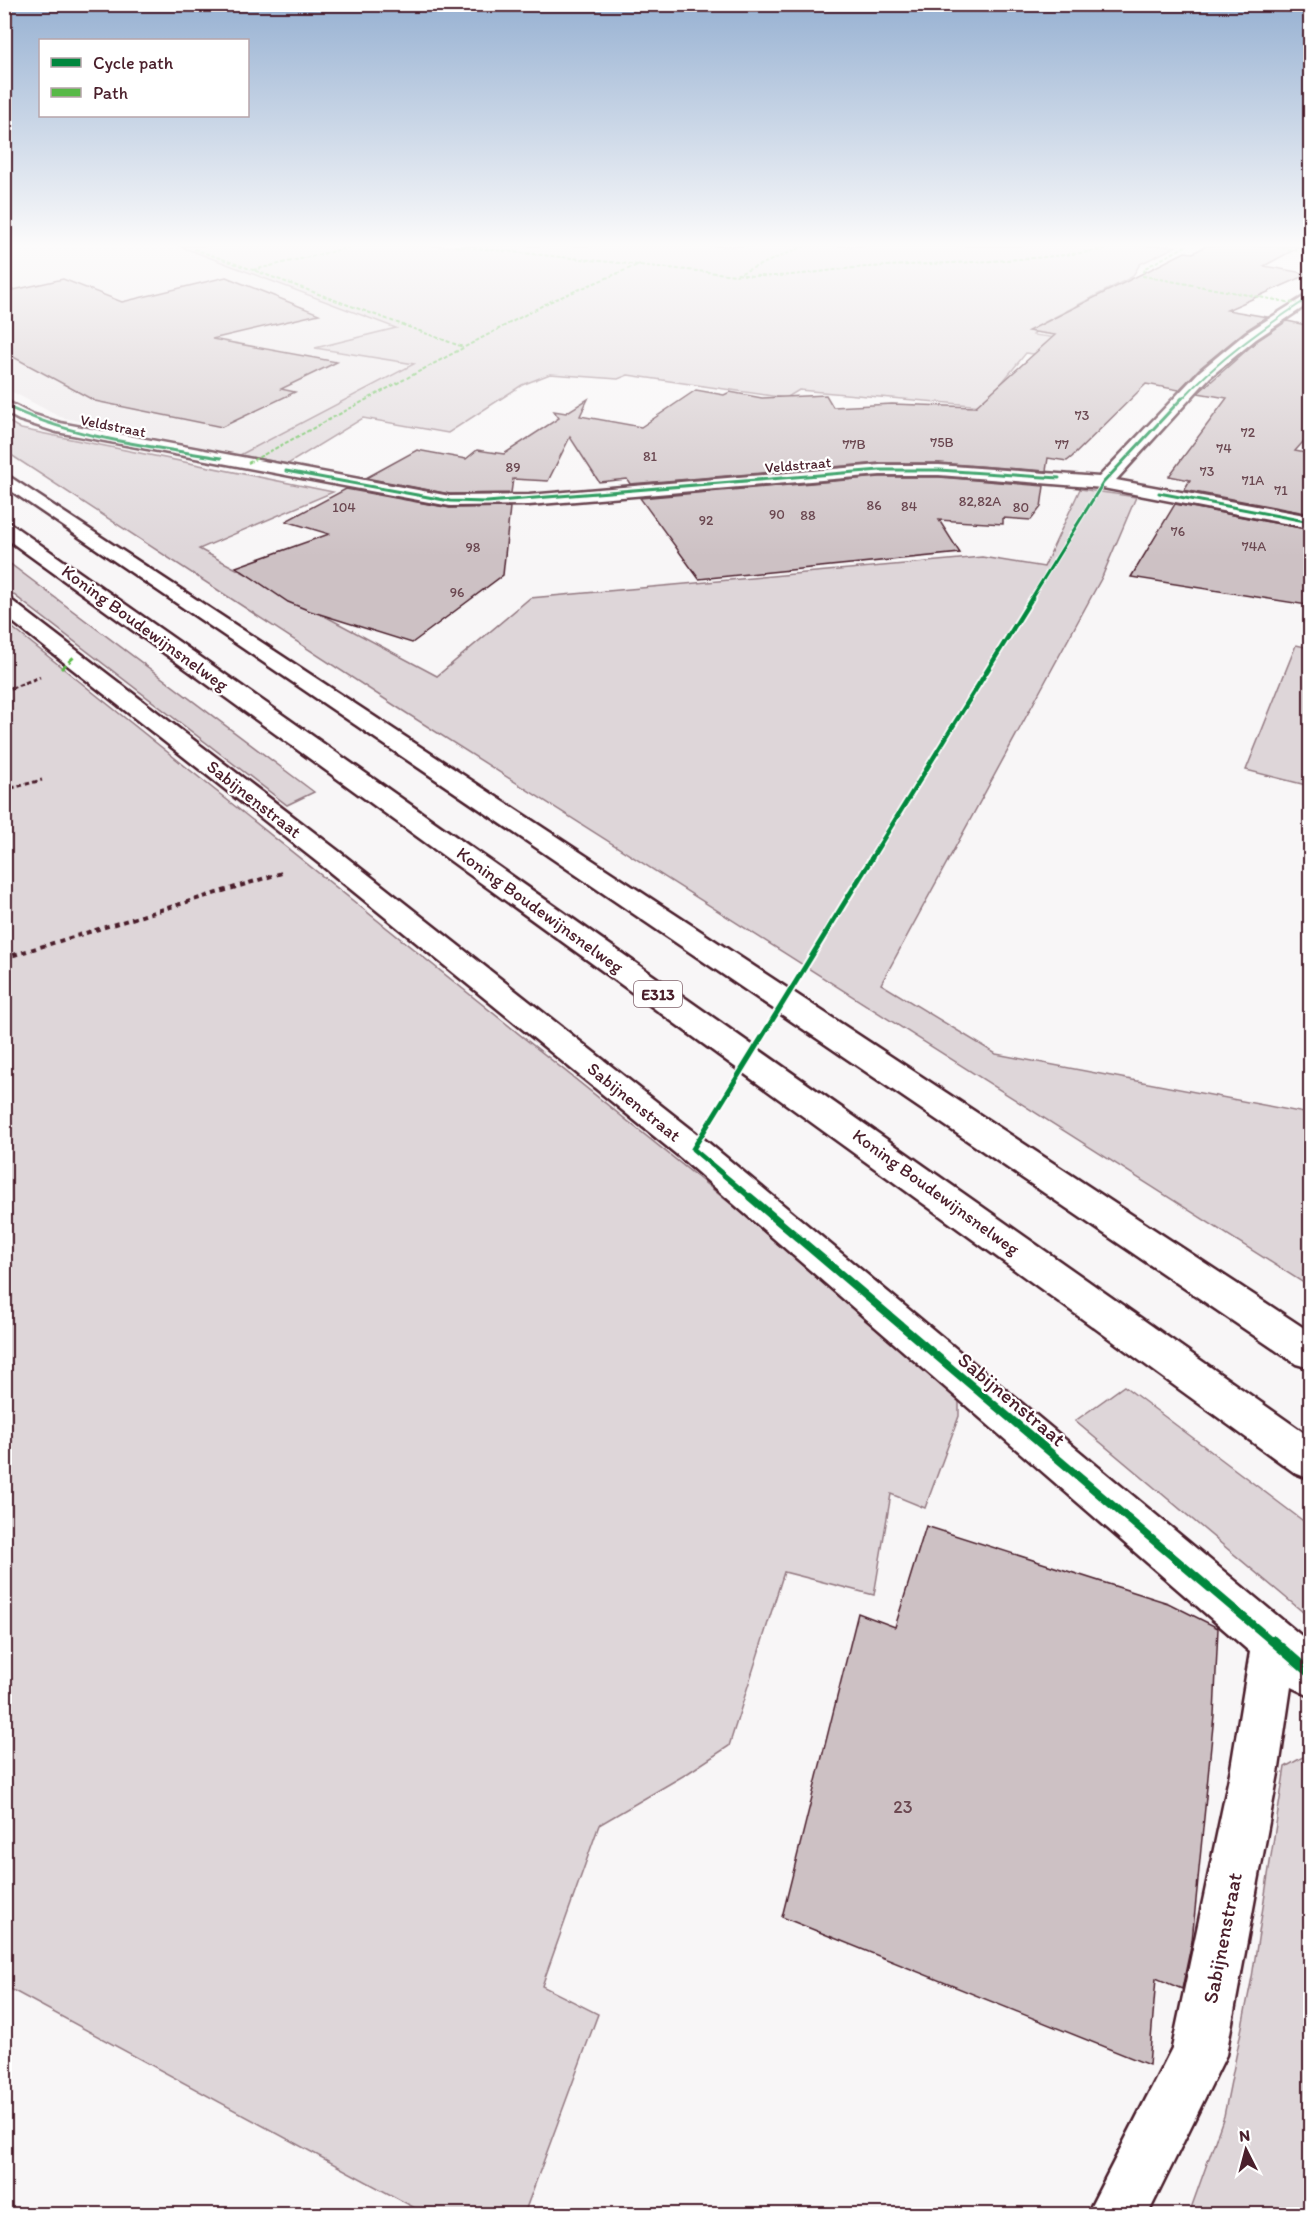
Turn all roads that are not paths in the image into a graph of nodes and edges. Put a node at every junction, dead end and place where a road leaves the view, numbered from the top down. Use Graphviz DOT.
graph roads {
  1 [pos="1235,350"];
  2 [pos="4,405"];
  3 [pos="4,478"];
  4 [pos="1103,483"];
  5 [pos="1311,522"];
  6 [pos="4,528"];
  7 [pos="4,604"];
  8 [pos="1311,1352"];
  9 [pos="1311,1460"];
  10 [pos="1292,1658"];
  11 [pos="1117,2214"];
  1 -- 4 [label="main road"];
  2 -- 4 [label="main road, Veldstraat"];
  3 -- 8 [label="main road"];
  4 -- 5 [label="main road, Veldstraat"];
  6 -- 9 [label="main road, Koning Boudewijnsnelweg / E313"];
  7 -- 10 [label="main road, Sabijnenstraat"];
  10 -- 11 [label="main road, Sabijnenstraat"];
}
